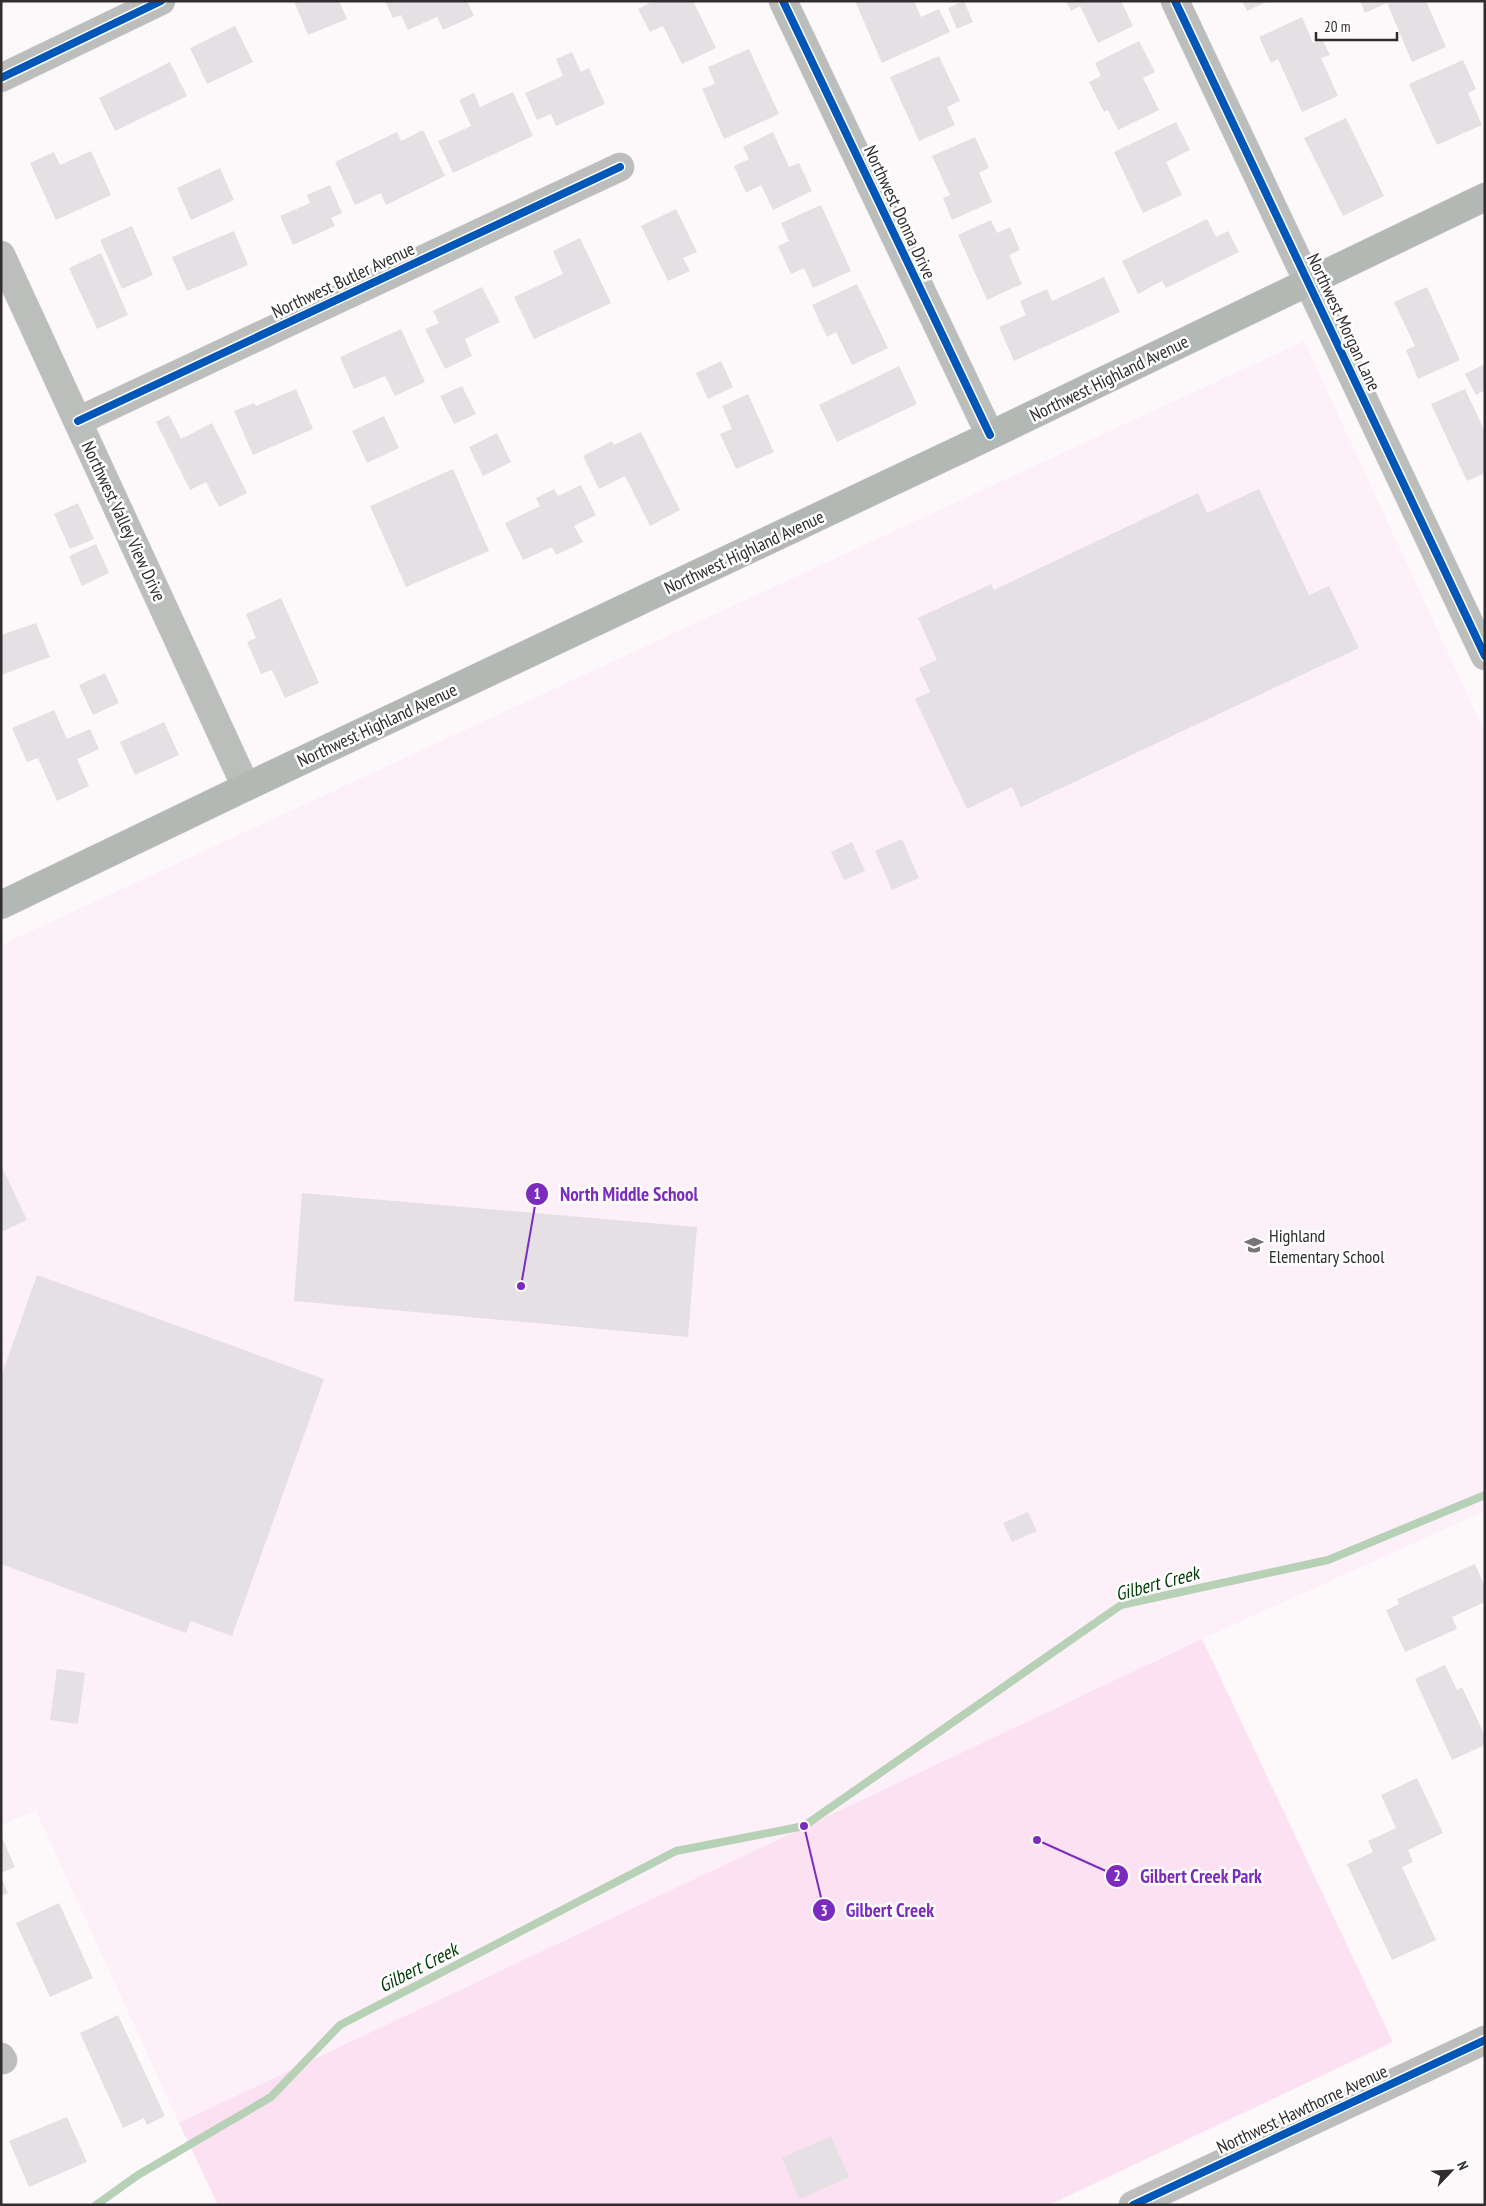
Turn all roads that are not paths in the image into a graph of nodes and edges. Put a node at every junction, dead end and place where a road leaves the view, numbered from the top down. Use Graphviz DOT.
graph roads {
  1 [pos="161,1"];
  2 [pos="783,1"];
  3 [pos="1175,1"];
  4 [pos="1,78"];
  5 [pos="620,167"];
  6 [pos="1485,197"];
  7 [pos="1,255"];
  8 [pos="1308,281"];
  9 [pos="78,421"];
  10 [pos="990,435"];
  11 [pos="1485,656"];
  12 [pos="246,787"];
  13 [pos="1,905"];
  14 [pos="1485,2040"];
  15 [pos="1132,2205"];
  1 -- 4 [label="street"];
  2 -- 10 [label="street, Northwest Donna Drive"];
  3 -- 8 [label="street, Northwest Morgan Lane"];
  5 -- 9 [label="street, Northwest Butler Avenue"];
  6 -- 8 [label="main road, Northwest Highland Avenue"];
  7 -- 9 [label="street, Northwest Valley View Drive"];
  8 -- 10 [label="main road, Northwest Highland Avenue"];
  8 -- 11 [label="street, Northwest Morgan Lane"];
  9 -- 12 [label="street, Northwest Valley View Drive"];
  10 -- 12 [label="main road, Northwest Highland Avenue"];
  12 -- 13 [label="main road, Northwest Highland Avenue"];
  14 -- 15 [label="street, Northwest Hawthorne Avenue"];
}
